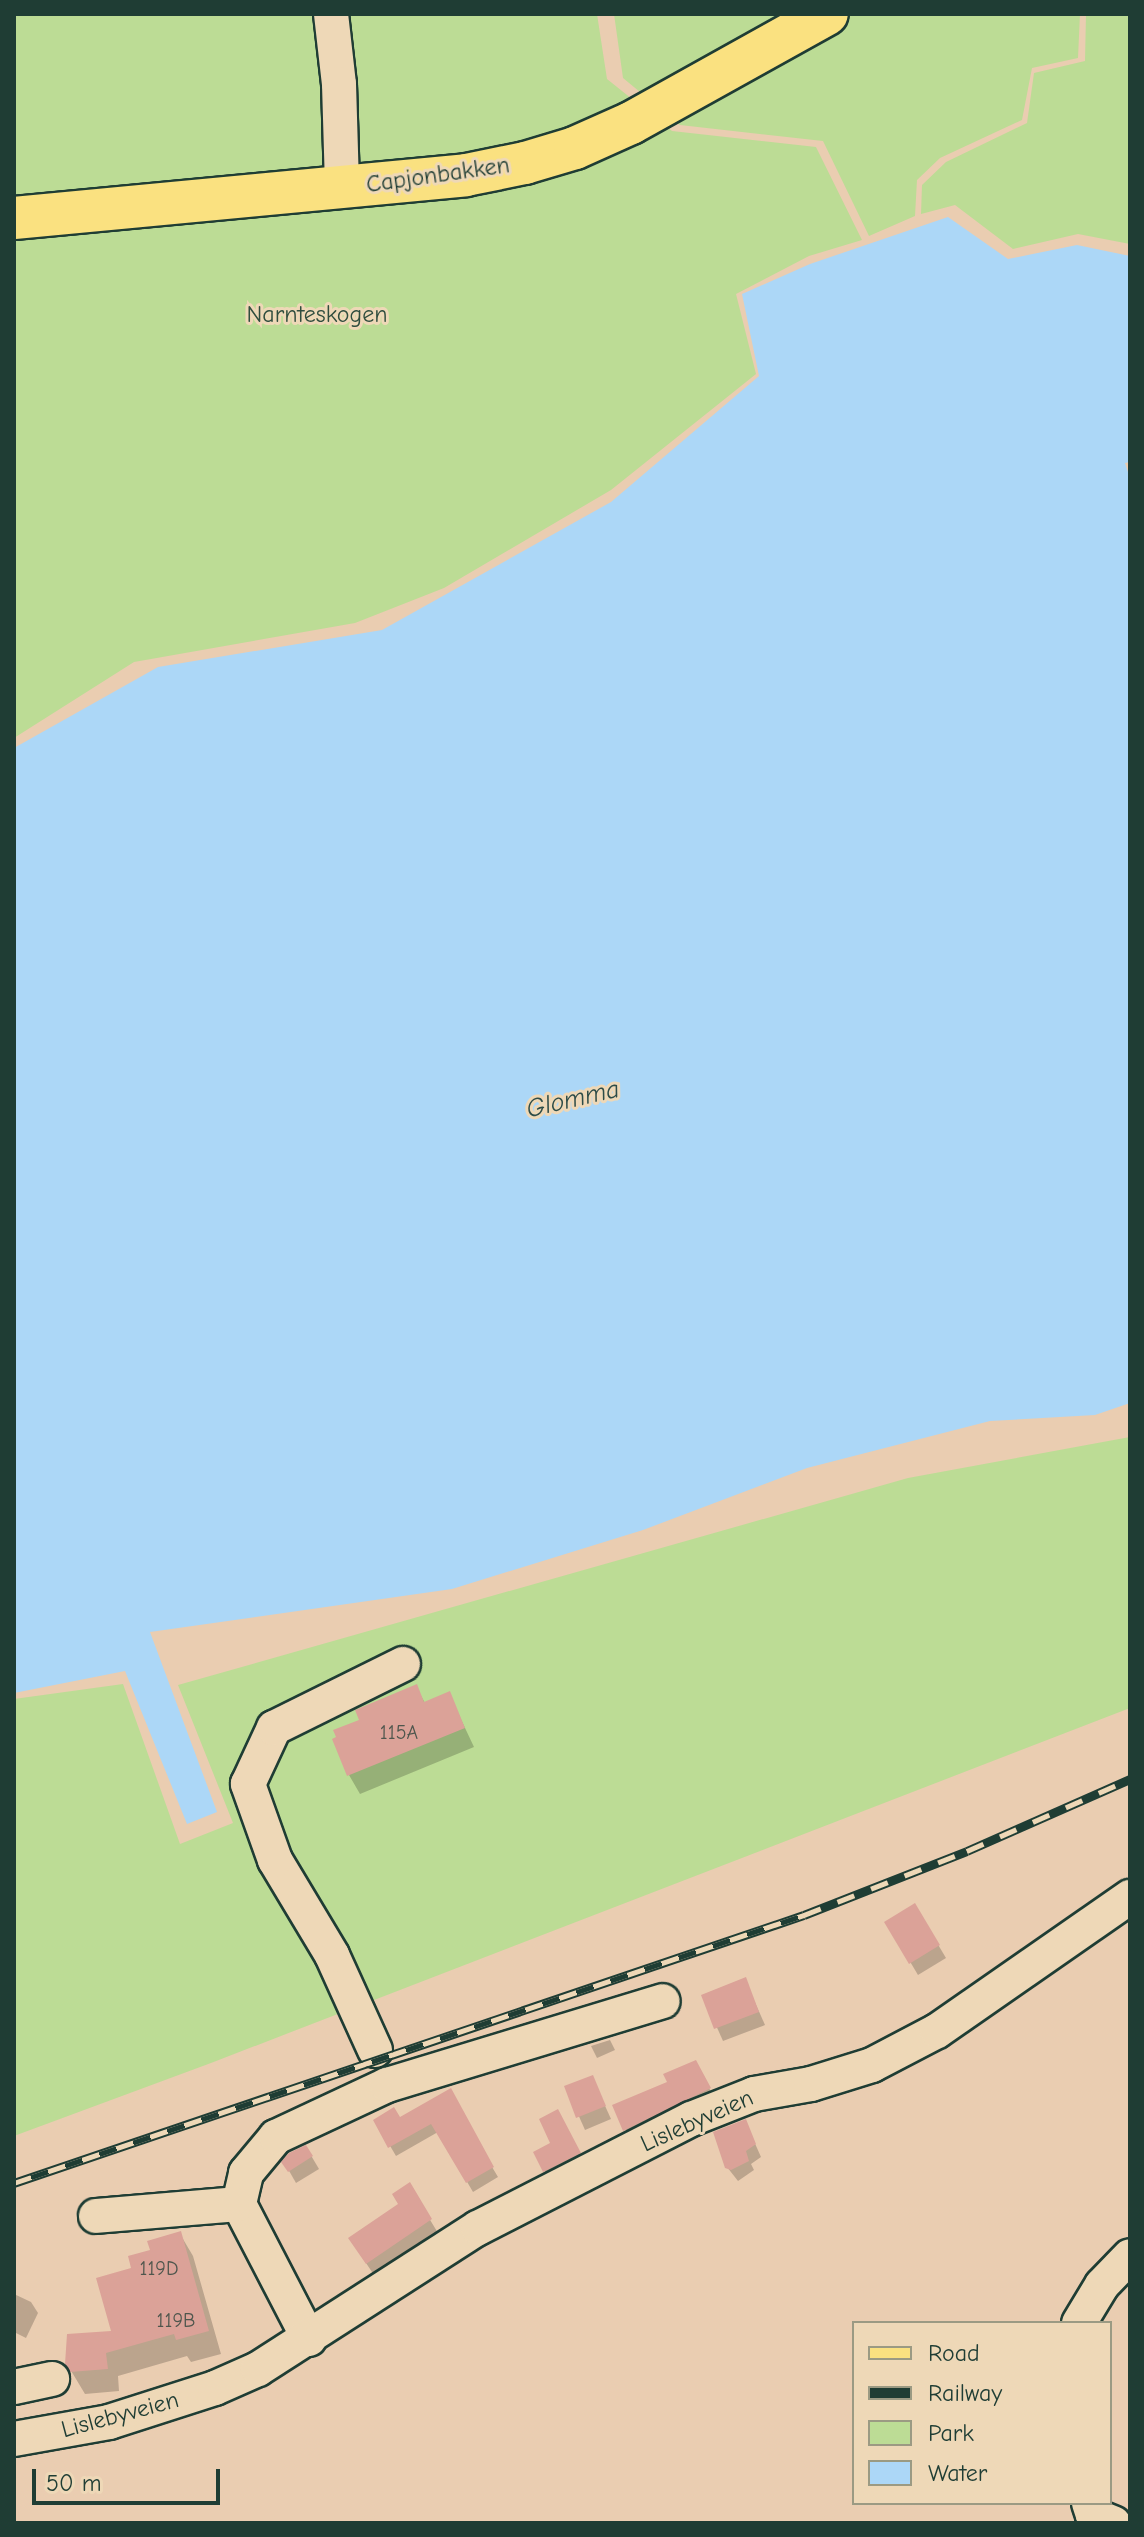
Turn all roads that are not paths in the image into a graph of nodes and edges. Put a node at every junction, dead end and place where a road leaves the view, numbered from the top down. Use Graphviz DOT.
graph roads {
  1 [pos="331,14"];
  2 [pos="827,14"];
  3 [pos="342,187"];
  4 [pos="14,218"];
  5 [pos="403,1664"];
  6 [pos="1130,1897"];
  7 [pos="663,2001"];
  8 [pos="381,2069"];
  9 [pos="239,2204"];
  10 [pos="96,2216"];
  11 [pos="1130,2256"];
  12 [pos="1080,2321"];
  13 [pos="309,2339"];
  14 [pos="52,2379"];
  15 [pos="14,2387"];
  16 [pos="14,2439"];
  17 [pos="1103,2517"];
  18 [pos="1130,2519"];
  1 -- 3 [label="street"];
  2 -- 3 [label="main road, Capjonbakken"];
  3 -- 4 [label="main road, Capjonbakken"];
  5 -- 8 [label="street"];
  6 -- 13 [label="street, Lislebyveien"];
  7 -- 8 [label="street"];
  8 -- 9 [label="street"];
  9 -- 10 [label="street"];
  9 -- 13 [label="street"];
  11 -- 12 [label="street"];
  13 -- 16 [label="street, Lislebyveien"];
  14 -- 15 [label="street"];
  17 -- 18 [label="street"];
}
